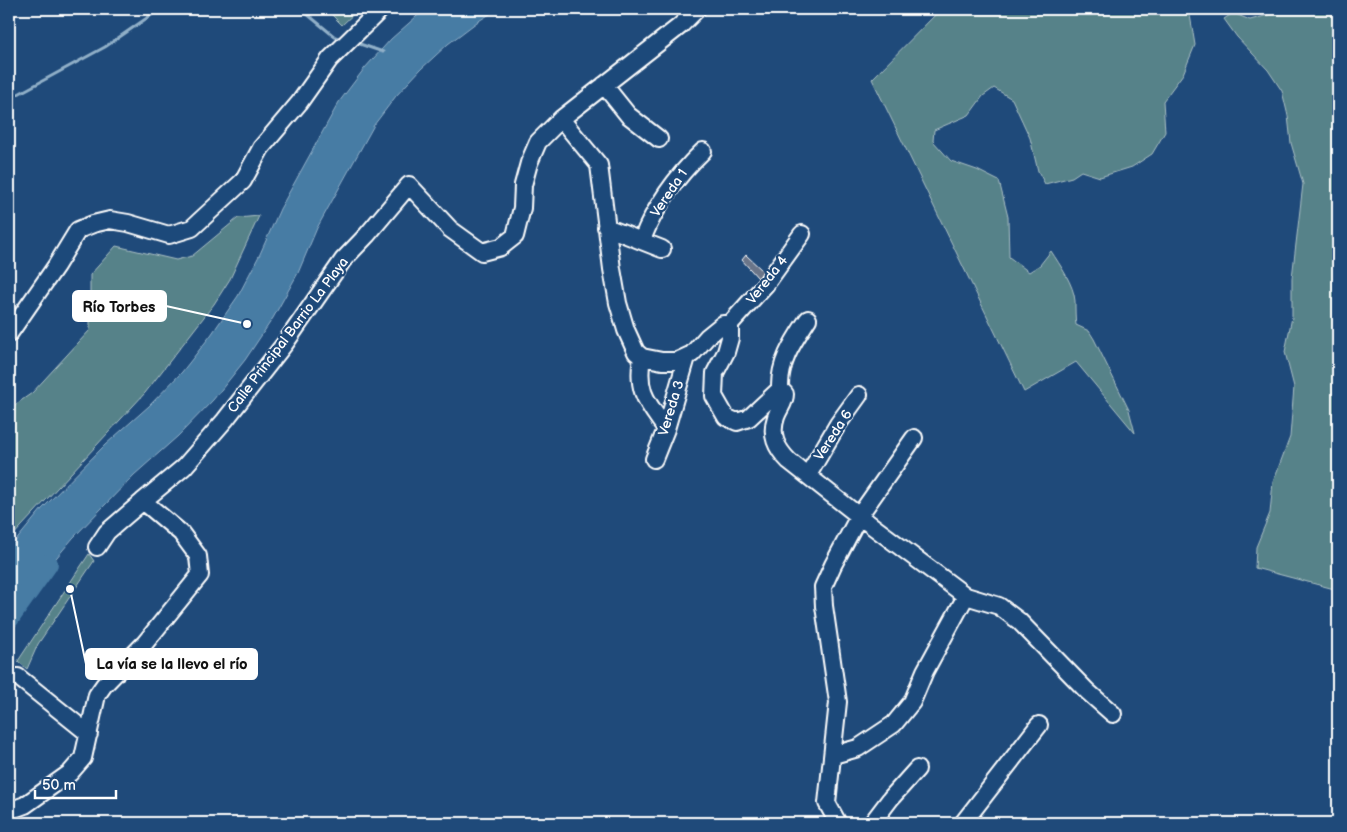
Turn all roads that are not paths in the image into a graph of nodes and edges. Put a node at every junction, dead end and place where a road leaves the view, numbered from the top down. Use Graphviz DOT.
graph roads {
  1 [pos="381,9"];
  2 [pos="697,9"];
  3 [pos="604,85"];
  4 [pos="561,119"];
  5 [pos="659,139"];
  6 [pos="703,151"];
  7 [pos="606,227"];
  8 [pos="802,234"];
  9 [pos="642,240"];
  10 [pos="662,249"];
  11 [pos="808,320"];
  12 [pos="730,324"];
  13 [pos="9,334"];
  14 [pos="642,357"];
  15 [pos="687,357"];
  16 [pos="780,389"];
  17 [pos="859,395"];
  18 [pos="666,429"];
  19 [pos="914,438"];
  20 [pos="654,459"];
  21 [pos="808,475"];
  22 [pos="142,501"];
  23 [pos="859,516"];
  24 [pos="97,547"];
  25 [pos="966,596"];
  26 [pos="18,677"];
  27 [pos="1113,714"];
  28 [pos="1039,725"];
  29 [pos="89,734"];
  30 [pos="832,756"];
  31 [pos="918,769"];
  32 [pos="9,811"];
  33 [pos="838,823"];
  34 [pos="872,823"];
  35 [pos="963,823"];
  1 -- 13 [label="street"];
  2 -- 3 [label="street, Calle Principal Barrio La Playa"];
  3 -- 4 [label="street, Calle Principal Barrio La Playa"];
  3 -- 5 [label="street"];
  4 -- 7 [label="street"];
  4 -- 22 [label="street, Calle Principal Barrio La Playa"];
  6 -- 9 [label="street, Vereda 1"];
  7 -- 9 [label="street"];
  7 -- 14 [label="street"];
  8 -- 12 [label="street, Vereda 4"];
  9 -- 10 [label="street"];
  11 -- 16 [label="street"];
  12 -- 15 [label="street, Vereda 4"];
  12 -- 16 [label="street"];
  14 -- 15 [label="street"];
  14 -- 18 [label="street"];
  15 -- 18 [label="street, Vereda 3"];
  16 -- 21 [label="street"];
  17 -- 21 [label="street, Vereda 6"];
  18 -- 20 [label="street, Vereda 3"];
  19 -- 23 [label="street"];
  21 -- 23 [label="street"];
  22 -- 24 [label="street"];
  22 -- 29 [label="street"];
  23 -- 25 [label="street"];
  23 -- 30 [label="street"];
  25 -- 27 [label="street"];
  25 -- 30 [label="street"];
  26 -- 29 [label="street"];
  28 -- 35 [label="street"];
  29 -- 32 [label="street"];
  30 -- 33 [label="street"];
  31 -- 34 [label="street"];
}
